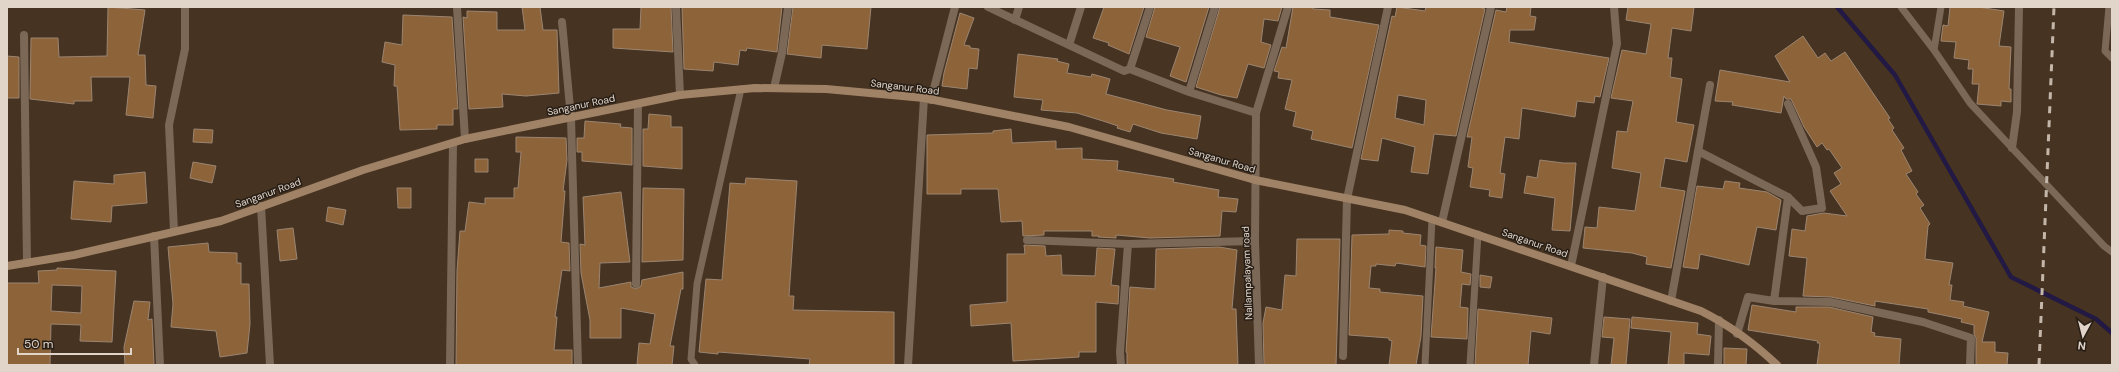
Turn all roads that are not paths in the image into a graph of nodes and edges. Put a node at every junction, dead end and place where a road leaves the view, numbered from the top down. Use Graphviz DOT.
graph roads {
  1 [pos="185,7"];
  2 [pos="457,7"];
  3 [pos="676,7"];
  4 [pos="788,7"];
  5 [pos="955,7"];
  6 [pos="988,7"];
  7 [pos="1019,7"];
  8 [pos="1081,7"];
  9 [pos="1150,7"];
  10 [pos="1215,7"];
  11 [pos="1288,7"];
  12 [pos="1388,7"];
  13 [pos="1491,7"];
  14 [pos="1614,7"];
  15 [pos="1901,7"];
  16 [pos="1941,7"];
  17 [pos="2019,7"];
  18 [pos="2109,7"];
  19 [pos="1015,20"];
  20 [pos="562,22"];
  21 [pos="24,35"];
  22 [pos="1069,45"];
  23 [pos="1934,50"];
  24 [pos="2112,58"];
  25 [pos="1130,70"];
  26 [pos="1710,85"];
  27 [pos="774,88"];
  28 [pos="741,89"];
  29 [pos="1189,92"];
  30 [pos="680,96"];
  31 [pos="928,99"];
  32 [pos="638,104"];
  33 [pos="1788,104"];
  34 [pos="1256,113"];
  35 [pos="571,118"];
  36 [pos="465,139"];
  37 [pos="453,143"];
  38 [pos="2012,148"];
  39 [pos="1698,150"];
  40 [pos="1255,180"];
  41 [pos="1788,197"];
  42 [pos="1347,199"];
  43 [pos="261,206"];
  44 [pos="1432,219"];
  45 [pos="1442,222"];
  46 [pos="174,232"];
  47 [pos="1478,234"];
  48 [pos="154,236"];
  49 [pos="1027,240"];
  50 [pos="1255,241"];
  51 [pos="1128,244"];
  52 [pos="2112,252"];
  53 [pos="27,263"];
  54 [pos="7,266"];
  55 [pos="1571,266"];
  56 [pos="1603,277"];
  57 [pos="636,284"];
  58 [pos="1671,301"];
  59 [pos="1774,301"];
  60 [pos="1719,320"];
  61 [pos="1737,334"];
  62 [pos="1343,356"];
  63 [pos="160,365"];
  64 [pos="270,365"];
  65 [pos="450,365"];
  66 [pos="578,365"];
  67 [pos="695,365"];
  68 [pos="908,365"];
  69 [pos="1121,365"];
  70 [pos="1260,365"];
  71 [pos="1425,365"];
  72 [pos="1470,365"];
  73 [pos="1594,365"];
  74 [pos="1718,365"];
  75 [pos="1777,365"];
  76 [pos="1970,365"];
  1 -- 46 [label="street"];
  2 -- 36 [label="street"];
  3 -- 30 [label="street"];
  4 -- 27 [label="street"];
  5 -- 31 [label="street"];
  6 -- 19 [label="street"];
  7 -- 19 [label="street"];
  8 -- 22 [label="street"];
  9 -- 25 [label="street"];
  10 -- 29 [label="street"];
  11 -- 34 [label="street, Nallampalayam road"];
  12 -- 42 [label="street"];
  13 -- 45 [label="street"];
  14 -- 55 [label="street"];
  15 -- 23 [label="lane"];
  16 -- 23 [label="lane"];
  17 -- 38 [label="street"];
  18 -- 24 [label="lane"];
  19 -- 22 [label="street"];
  20 -- 35 [label="street"];
  21 -- 53 [label="street"];
  22 -- 25 [label="street"];
  23 -- 38 [label="lane"];
  25 -- 29 [label="street"];
  26 -- 39 [label="street"];
  27 -- 28 [label="main road, Sanganur Road"];
  27 -- 31 [label="main road, Sanganur Road"];
  28 -- 30 [label="main road, Sanganur Road"];
  28 -- 67 [label="lane"];
  29 -- 34 [label="street"];
  30 -- 32 [label="main road, Sanganur Road"];
  31 -- 40 [label="main road, Sanganur Road"];
  31 -- 68 [label="street"];
  32 -- 35 [label="main road, Sanganur Road"];
  32 -- 57 [label="street"];
  33 -- 41 [label="street"];
  34 -- 40 [label="street, Nallampalayam road"];
  35 -- 36 [label="main road, Sanganur Road"];
  35 -- 66 [label="street"];
  36 -- 37 [label="main road, Sanganur Road"];
  37 -- 43 [label="main road, Sanganur Road"];
  37 -- 65 [label="street"];
  38 -- 52 [label="lane"];
  39 -- 41 [label="street"];
  39 -- 58 [label="street"];
  40 -- 42 [label="main road, Sanganur Road"];
  40 -- 50 [label="street, Nallampalayam road"];
  41 -- 59 [label="street"];
  42 -- 44 [label="main road, Sanganur Road"];
  42 -- 62 [label="street"];
  43 -- 46 [label="main road, Sanganur Road"];
  43 -- 64 [label="street"];
  44 -- 45 [label="main road, Sanganur Road"];
  44 -- 71 [label="lane"];
  45 -- 47 [label="main road, Sanganur Road"];
  46 -- 48 [label="main road, Sanganur Road"];
  47 -- 55 [label="main road, Sanganur Road"];
  47 -- 72 [label="lane"];
  48 -- 53 [label="main road, Sanganur Road"];
  48 -- 63 [label="street"];
  49 -- 51 [label="street"];
  50 -- 51 [label="street"];
  50 -- 70 [label="street, Nallampalayam road"];
  51 -- 69 [label="street"];
  53 -- 54 [label="main road, Sanganur Road"];
  55 -- 56 [label="main road, Sanganur Road"];
  56 -- 58 [label="main road, Sanganur Road"];
  56 -- 73 [label="street"];
  58 -- 60 [label="main road, Sanganur Road"];
  59 -- 61 [label="street"];
  59 -- 76 [label="street"];
  60 -- 61 [label="main road, Sanganur Road"];
  60 -- 74 [label="street"];
  61 -- 75 [label="main road, Sanganur Road"];
}
